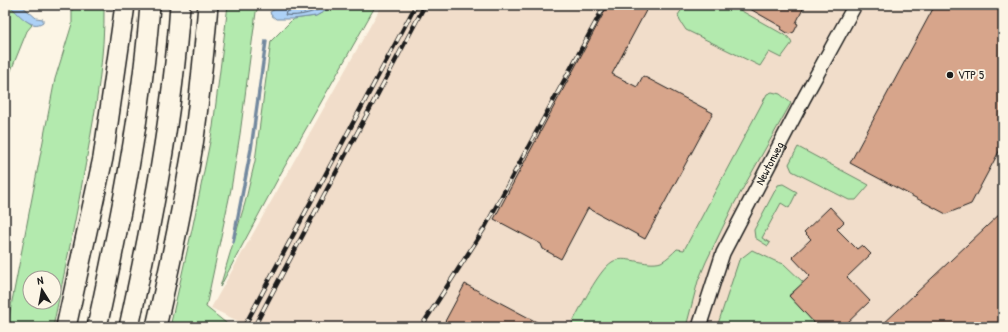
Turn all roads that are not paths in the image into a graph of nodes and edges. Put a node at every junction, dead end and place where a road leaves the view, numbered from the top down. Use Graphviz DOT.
graph roads {
  1 [pos="118,5"];
  2 [pos="126,5"];
  3 [pos="150,5"];
  4 [pos="180,5"];
  5 [pos="208,5"];
  6 [pos="855,5"];
  7 [pos="118,58"];
  8 [pos="66,327"];
  9 [pos="97,327"];
  10 [pos="129,327"];
  11 [pos="156,327"];
  12 [pos="699,327"];
  1 -- 7 [label="highway"];
  2 -- 7 [label="highway"];
  3 -- 9 [label="highway"];
  4 -- 10 [label="highway"];
  5 -- 11 [label="highway"];
  6 -- 12 [label="street, Newtonweg"];
  7 -- 8 [label="highway"];
}
